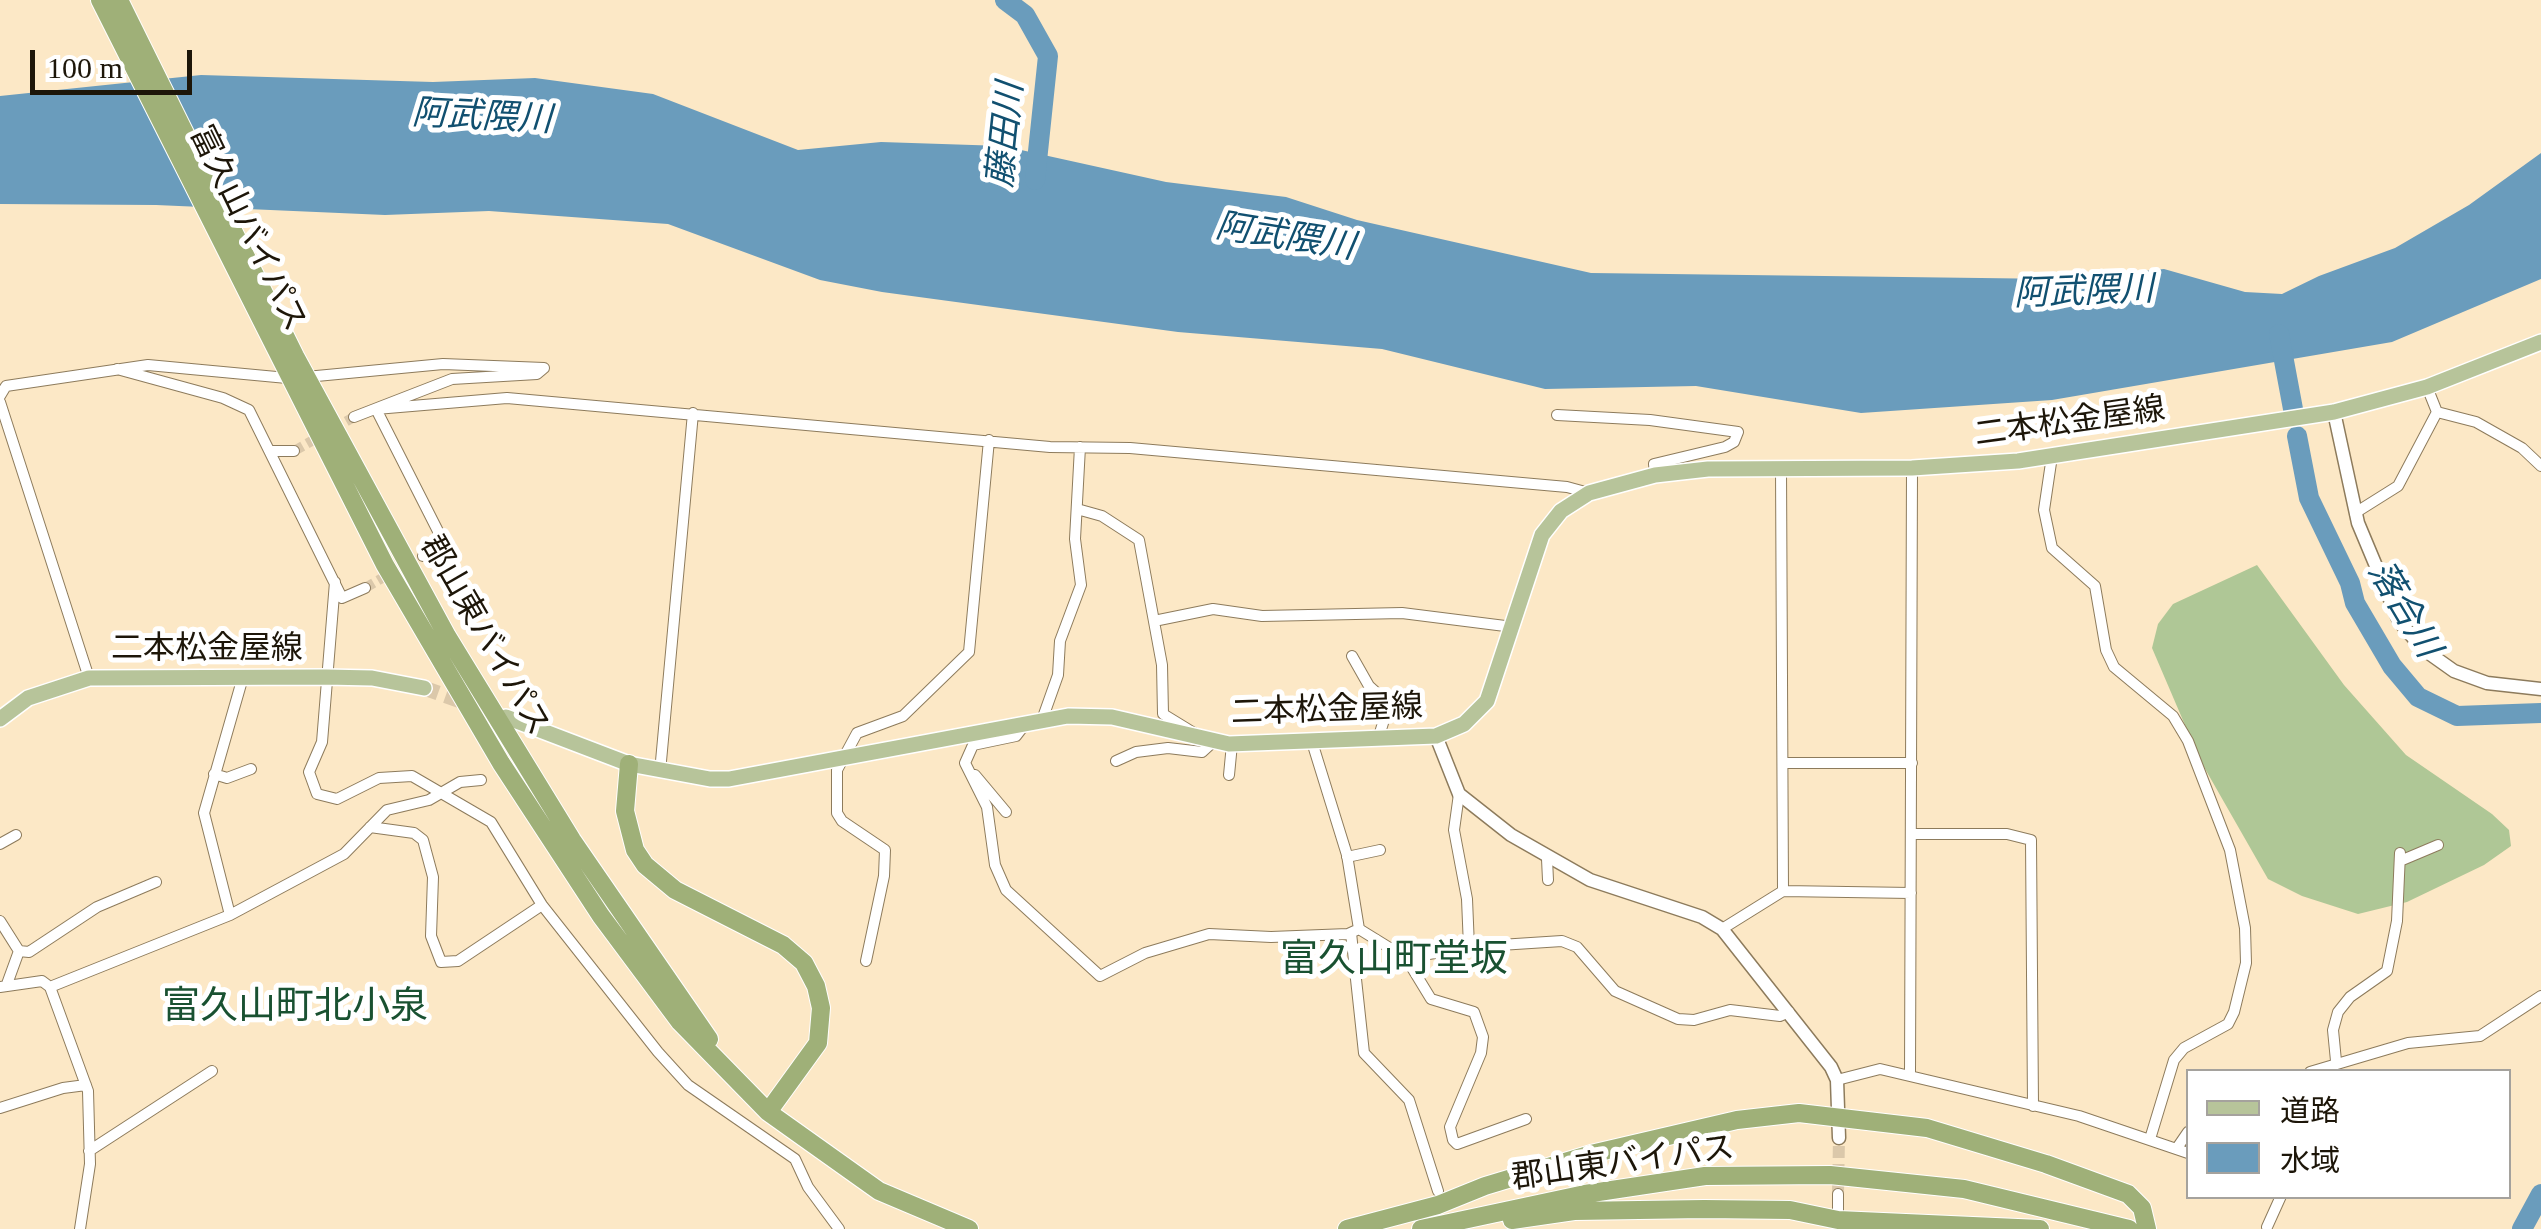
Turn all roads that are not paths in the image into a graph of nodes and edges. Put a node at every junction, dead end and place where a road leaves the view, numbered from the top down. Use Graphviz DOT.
graph roads {
  1 [pos="100,0"];
  2 [pos="119,0"];
  3 [pos="2541,342"];
  4 [pos="117,369"];
  5 [pos="297,378"];
  6 [pos="2427,386"];
  7 [pos="0,399"];
  8 [pos="376,409"];
  9 [pos="693,412"];
  10 [pos="2334,412"];
  11 [pos="2437,412"];
  12 [pos="1556,415"];
  13 [pos="354,418"];
  14 [pos="989,440"];
  15 [pos="1080,448"];
  16 [pos="294,451"];
  17 [pos="270,452"];
  18 [pos="2052,456"];
  19 [pos="2541,466"];
  20 [pos="1782,468"];
  21 [pos="1912,468"];
  22 [pos="1656,475"];
  23 [pos="1588,493"];
  24 [pos="1077,509"];
  25 [pos="2355,513"];
  26 [pos="423,556"];
  27 [pos="336,582"];
  28 [pos="365,588"];
  29 [pos="1154,621"];
  30 [pos="1512,628"];
  31 [pos="1352,656"];
  32 [pos="243,677"];
  33 [pos="326,677"];
  34 [pos="88,678"];
  35 [pos="424,688"];
  36 [pos="2541,689"];
  37 [pos="506,716"];
  38 [pos="0,718"];
  39 [pos="1034,722"];
  40 [pos="1436,736"];
  41 [pos="1378,739"];
  42 [pos="1206,740"];
  43 [pos="1312,742"];
  44 [pos="1232,744"];
  45 [pos="842,757"];
  46 [pos="1116,761"];
  47 [pos="1783,762"];
  48 [pos="1912,763"];
  49 [pos="629,764"];
  50 [pos="252,769"];
  51 [pos="660,773"];
  52 [pos="970,773"];
  53 [pos="214,774"];
  54 [pos="1229,775"];
  55 [pos="481,780"];
  56 [pos="441,794"];
  57 [pos="1460,794"];
  58 [pos="1006,812"];
  59 [pos="370,827"];
  60 [pos="1913,834"];
  61 [pos="16,835"];
  62 [pos="0,844"];
  63 [pos="2438,844"];
  64 [pos="1380,850"];
  65 [pos="1347,856"];
  66 [pos="1547,859"];
  67 [pos="1548,880"];
  68 [pos="156,882"];
  69 [pos="1783,891"];
  70 [pos="1911,892"];
  71 [pos="542,905"];
  72 [pos="230,916"];
  73 [pos="0,921"];
  74 [pos="1722,929"];
  75 [pos="1355,931"];
  76 [pos="1470,947"];
  77 [pos="19,951"];
  78 [pos="1406,958"];
  79 [pos="866,961"];
  80 [pos="4,985"];
  81 [pos="50,987"];
  82 [pos="2541,996"];
  83 [pos="1789,1012"];
  84 [pos="2336,1062"];
  85 [pos="2318,1069"];
  86 [pos="212,1072"];
  87 [pos="1910,1076"];
  88 [pos="1836,1080"];
  89 [pos="86,1085"];
  90 [pos="2032,1106"];
  91 [pos="0,1108"];
  92 [pos="770,1108"];
  93 [pos="1840,1116"];
  94 [pos="1526,1118"];
  95 [pos="1840,1138"];
  96 [pos="2150,1139"];
  97 [pos="89,1151"];
  98 [pos="2183,1151"];
  99 [pos="1438,1191"];
  100 [pos="1838,1194"];
  101 [pos="2280,1199"];
  102 [pos="1838,1224"];
  103 [pos="2267,1227"];
  104 [pos="81,1229"];
  105 [pos="839,1229"];
  106 [pos="970,1229"];
  107 [pos="1346,1229"];
  108 [pos="1422,1229"];
  109 [pos="1468,1229"];
  110 [pos="2040,1229"];
  111 [pos="2129,1229"];
  112 [pos="2147,1229"];
  1 -- 5 [label="highway, 富久山バイパス"];
  2 -- 5 [label="highway, 郡山東バイパス"];
  3 -- 6 [label="main road, 二本松金屋線"];
  4 -- 5 [label="street"];
  4 -- 7 [label="street"];
  4 -- 17 [label="street"];
  5 -- 8 [label="street"];
  5 -- 92 [label="highway, 郡山東バイパス"];
  6 -- 10 [label="main road, 二本松金屋線"];
  6 -- 11 [label="street"];
  7 -- 34 [label="street"];
  8 -- 9 [label="street"];
  8 -- 13 [label="street"];
  8 -- 26 [label="street"];
  9 -- 14 [label="street"];
  9 -- 51 [label="street"];
  10 -- 18 [label="main road, 二本松金屋線"];
  10 -- 25 [label="street"];
  11 -- 19 [label="street"];
  11 -- 25 [label="street"];
  12 -- 22 [label="street"];
  14 -- 15 [label="street"];
  14 -- 45 [label="street"];
  15 -- 23 [label="street"];
  15 -- 24 [label="street"];
  16 -- 17 [label="street"];
  17 -- 27 [label="street"];
  18 -- 21 [label="main road, 二本松金屋線"];
  18 -- 96 [label="street"];
  20 -- 21 [label="main road, 二本松金屋線"];
  20 -- 22 [label="main road, 二本松金屋線"];
  20 -- 47 [label="street"];
  21 -- 48 [label="street"];
  22 -- 23 [label="main road, 二本松金屋線"];
  23 -- 30 [label="main road, 二本松金屋線"];
  24 -- 29 [label="street"];
  24 -- 39 [label="street"];
  25 -- 36 [label="street"];
  27 -- 28 [label="street"];
  27 -- 33 [label="street"];
  29 -- 30 [label="street"];
  29 -- 42 [label="street"];
  30 -- 40 [label="main road, 二本松金屋線"];
  31 -- 41 [label="street"];
  32 -- 33 [label="main road, 二本松金屋線"];
  32 -- 34 [label="main road, 二本松金屋線"];
  32 -- 53 [label="street"];
  33 -- 35 [label="main road, 二本松金屋線"];
  33 -- 56 [label="street"];
  34 -- 38 [label="main road, 二本松金屋線"];
  37 -- 49 [label="main road, 二本松金屋線"];
  39 -- 42 [label="main road, 二本松金屋線"];
  39 -- 45 [label="main road, 二本松金屋線"];
  39 -- 52 [label="street"];
  40 -- 41 [label="main road, 二本松金屋線"];
  40 -- 57 [label="street"];
  41 -- 43 [label="main road, 二本松金屋線"];
  42 -- 44 [label="main road, 二本松金屋線"];
  42 -- 46 [label="street"];
  43 -- 44 [label="main road, 二本松金屋線"];
  43 -- 65 [label="street"];
  44 -- 54 [label="street"];
  45 -- 51 [label="main road, 二本松金屋線"];
  45 -- 79 [label="street"];
  47 -- 48 [label="street"];
  47 -- 69 [label="street"];
  48 -- 60 [label="street"];
  49 -- 51 [label="main road, 二本松金屋線"];
  49 -- 92 [label="highway"];
  50 -- 53 [label="street"];
  52 -- 58 [label="street"];
  52 -- 75 [label="street"];
  53 -- 72 [label="street"];
  55 -- 56 [label="street"];
  56 -- 59 [label="street"];
  56 -- 71 [label="street"];
  57 -- 66 [label="street"];
  57 -- 76 [label="street"];
  59 -- 71 [label="street"];
  59 -- 72 [label="street"];
  60 -- 70 [label="street"];
  60 -- 90 [label="street"];
  61 -- 62 [label="street"];
  63 -- 84 [label="street"];
  64 -- 65 [label="street"];
  65 -- 75 [label="street"];
  66 -- 67 [label="street"];
  66 -- 74 [label="street"];
  68 -- 77 [label="street"];
  69 -- 70 [label="street"];
  69 -- 74 [label="street"];
  70 -- 87 [label="street"];
  71 -- 105 [label="street"];
  72 -- 81 [label="street"];
  73 -- 77 [label="street"];
  74 -- 83 [label="street"];
  75 -- 78 [label="street"];
  75 -- 99 [label="street"];
  76 -- 78 [label="street"];
  76 -- 83 [label="street"];
  77 -- 80 [label="street"];
  78 -- 94 [label="street"];
  80 -- 81 [label="street"];
  81 -- 89 [label="street"];
  82 -- 84 [label="street"];
  83 -- 88 [label="street"];
  84 -- 85 [label="street"];
  86 -- 97 [label="street"];
  87 -- 88 [label="street"];
  87 -- 90 [label="street"];
  88 -- 93 [label="street"];
  89 -- 91 [label="street"];
  89 -- 97 [label="street"];
  90 -- 96 [label="street"];
  92 -- 106 [label="highway, 郡山東バイパス"];
  93 -- 95 [label="street"];
  93 -- 107 [label="highway"];
  93 -- 112 [label="highway"];
  96 -- 98 [label="street"];
  97 -- 104 [label="street"];
  100 -- 102 [label="street"];
  101 -- 103 [label="street"];
  102 -- 109 [label="highway"];
  102 -- 110 [label="highway"];
  108 -- 111 [label="highway, 郡山東バイパス"];
}
